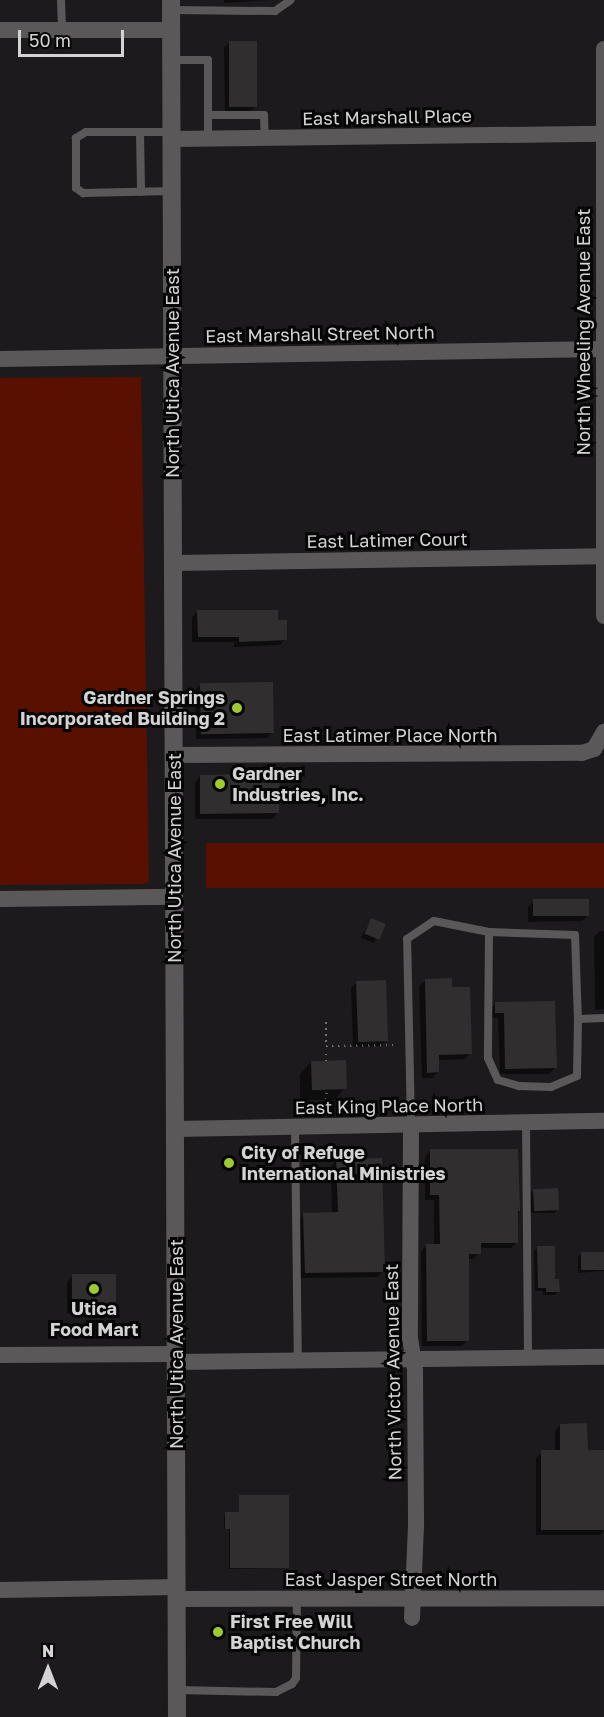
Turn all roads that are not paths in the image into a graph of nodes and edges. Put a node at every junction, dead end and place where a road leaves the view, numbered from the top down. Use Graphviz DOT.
graph roads {
  1 [pos="61,0"];
  2 [pos="203,0"];
  3 [pos="291,0"];
  4 [pos="171,5"];
  5 [pos="203,11"];
  6 [pos="0,30"];
  7 [pos="62,30"];
  8 [pos="171,30"];
  9 [pos="604,49"];
  10 [pos="171,60"];
  11 [pos="208,116"];
  12 [pos="140,132"];
  13 [pos="603,134"];
  14 [pos="171,135"];
  15 [pos="265,138"];
  16 [pos="208,139"];
  17 [pos="172,191"];
  18 [pos="141,192"];
  19 [pos="604,349"];
  20 [pos="172,355"];
  21 [pos="0,358"];
  22 [pos="602,556"];
  23 [pos="172,563"];
  24 [pos="604,616"];
  25 [pos="603,736"];
  26 [pos="174,755"];
  27 [pos="174,897"];
  28 [pos="0,898"];
  29 [pos="489,932"];
  30 [pos="604,1018"];
  31 [pos="578,1019"];
  32 [pos="604,1121"];
  33 [pos="526,1122"];
  34 [pos="411,1125"];
  35 [pos="295,1127"];
  36 [pos="175,1129"];
  37 [pos="0,1355"];
  38 [pos="604,1357"];
  39 [pos="177,1358"];
  40 [pos="528,1359"];
  41 [pos="298,1361"];
  42 [pos="413,1361"];
  43 [pos="0,1590"];
  44 [pos="177,1593"];
  45 [pos="604,1598"];
  46 [pos="297,1599"];
  47 [pos="412,1599"];
  48 [pos="412,1618"];
  49 [pos="177,1690"];
  50 [pos="177,1717"];
  1 -- 7 [label="lane"];
  2 -- 5 [label="lane"];
  3 -- 5 [label="lane"];
  4 -- 5 [label="lane"];
  4 -- 8 [label="main road, North Utica Avenue East"];
  6 -- 7 [label="street"];
  7 -- 8 [label="street"];
  8 -- 10 [label="main road, North Utica Avenue East"];
  9 -- 13 [label="street, North Wheeling Avenue East"];
  10 -- 11 [label="lane"];
  10 -- 14 [label="main road, North Utica Avenue East"];
  11 -- 15 [label="lane"];
  11 -- 16 [label="lane"];
  12 -- 14 [label="lane"];
  12 -- 18 [label="lane"];
  12 -- 18 [label="lane"];
  13 -- 15 [label="street, East Marshall Place"];
  13 -- 19 [label="street, North Wheeling Avenue East"];
  14 -- 16 [label="street, East Marshall Place"];
  14 -- 17 [label="main road, North Utica Avenue East"];
  15 -- 16 [label="street, East Marshall Place"];
  17 -- 18 [label="lane"];
  17 -- 20 [label="main road, North Utica Avenue East"];
  19 -- 20 [label="street, East Marshall Street North"];
  19 -- 22 [label="street, North Wheeling Avenue East"];
  20 -- 21 [label="street, East Marshall Street North"];
  20 -- 23 [label="main road, North Utica Avenue East"];
  22 -- 23 [label="street, East Latimer Court"];
  22 -- 24 [label="street, North Wheeling Avenue East"];
  23 -- 26 [label="main road, North Utica Avenue East"];
  25 -- 26 [label="street, East Latimer Place North"];
  26 -- 27 [label="main road, North Utica Avenue East"];
  27 -- 28 [label="street"];
  27 -- 36 [label="main road, North Utica Avenue East"];
  29 -- 31 [label="lane"];
  29 -- 31 [label="lane"];
  29 -- 34 [label="lane"];
  30 -- 31 [label="lane"];
  32 -- 33 [label="street, East King Place North"];
  33 -- 34 [label="street, East King Place North"];
  33 -- 40 [label="lane"];
  34 -- 35 [label="street, East King Place North"];
  34 -- 42 [label="street, North Victor Avenue East"];
  35 -- 36 [label="street, East King Place North"];
  35 -- 41 [label="lane"];
  36 -- 39 [label="main road, North Utica Avenue East"];
  37 -- 39 [label="street"];
  38 -- 40 [label="street"];
  39 -- 41 [label="street"];
  39 -- 44 [label="main road, North Utica Avenue East"];
  40 -- 42 [label="street"];
  41 -- 42 [label="street"];
  42 -- 47 [label="street, North Victor Avenue East"];
  43 -- 44 [label="street, East Jasper Street North"];
  44 -- 46 [label="street, East Jasper Street North"];
  44 -- 49 [label="main road, North Utica Avenue East"];
  45 -- 47 [label="street, East Jasper Street North"];
  46 -- 47 [label="street, East Jasper Street North"];
  46 -- 49 [label="lane"];
  47 -- 48 [label="street, North Victor Avenue East"];
  49 -- 50 [label="main road, North Utica Avenue East"];
}
